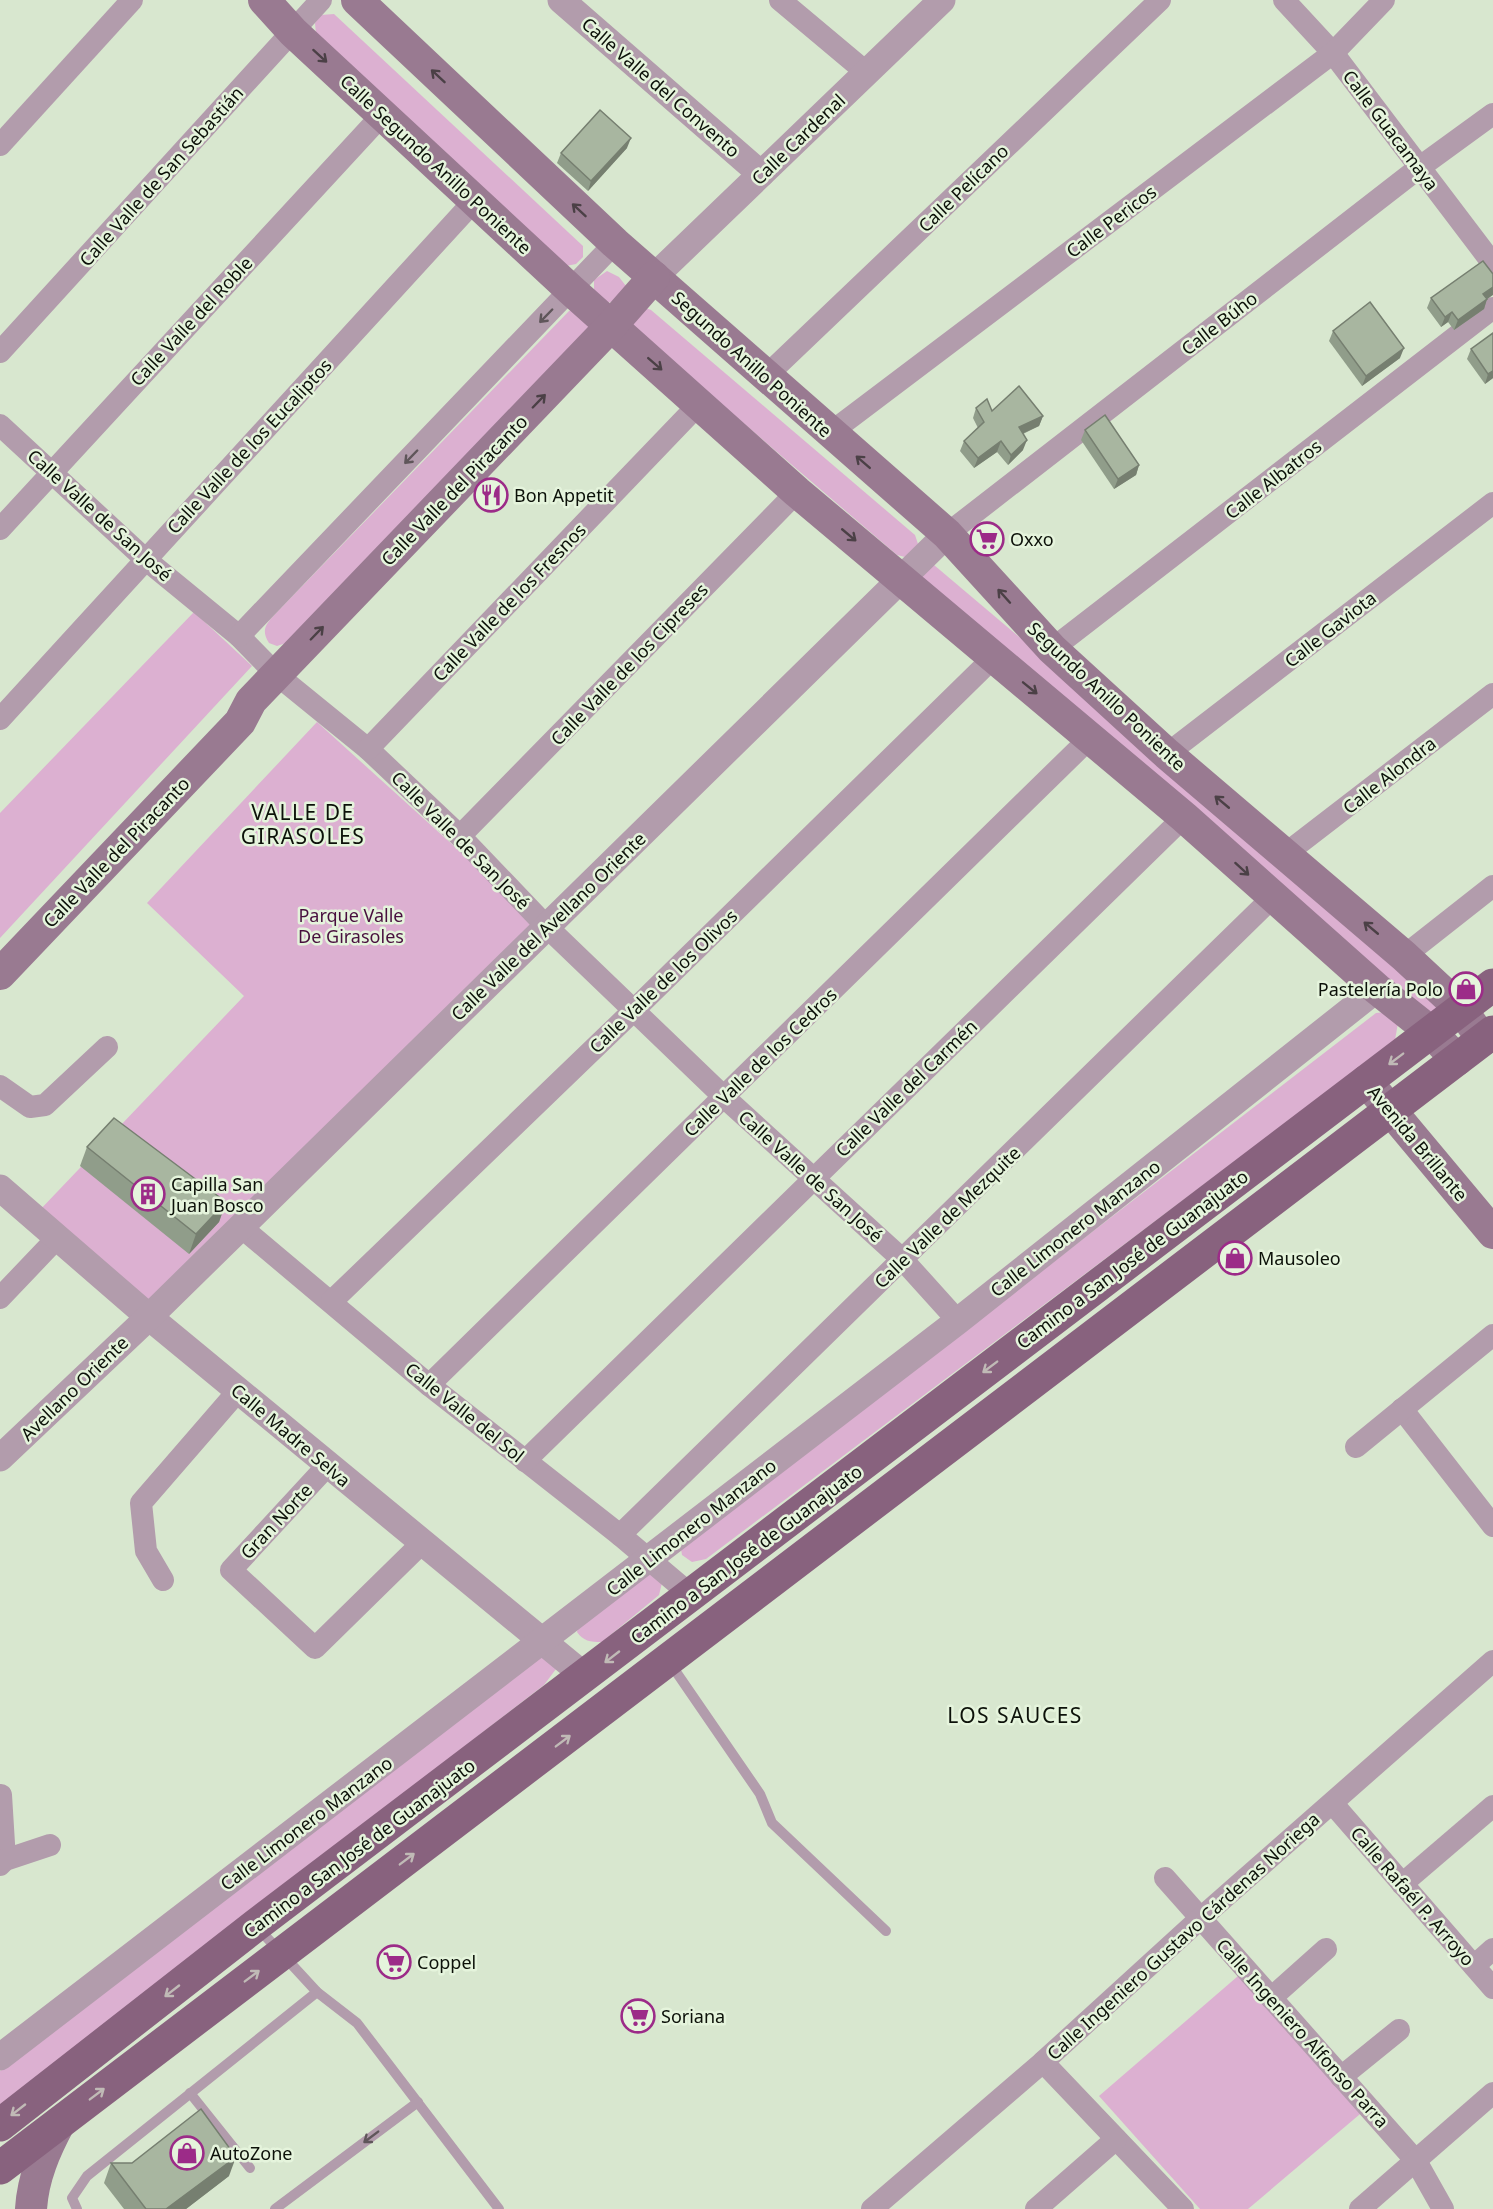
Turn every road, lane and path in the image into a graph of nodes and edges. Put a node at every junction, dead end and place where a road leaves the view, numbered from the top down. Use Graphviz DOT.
graph roads {
  1 [pos="132,0"];
  2 [pos="264,0"];
  3 [pos="321,0"];
  4 [pos="357,0"];
  5 [pos="561,0"];
  6 [pos="780,0"];
  7 [pos="942,0"];
  8 [pos="1160,0"];
  9 [pos="1284,0"];
  10 [pos="1384,0"];
  11 [pos="293,32"];
  12 [pos="1333,53"];
  13 [pos="867,73"];
  14 [pos="383,114"];
  15 [pos="1493,114"];
  16 [pos="0,145"];
  17 [pos="1420,167"];
  18 [pos="761,174"];
  19 [pos="475,200"];
  20 [pos="615,243"];
  21 [pos="1493,264"];
  22 [pos="654,277"];
  23 [pos="571,290"];
  24 [pos="1493,308"];
  25 [pos="611,326"];
  26 [pos="0,352"];
  27 [pos="766,376"];
  28 [pos="700,403"];
  29 [pos="0,425"];
  30 [pos="830,433"];
  31 [pos="52,472"];
  32 [pos="797,492"];
  33 [pos="1493,503"];
  34 [pos="0,529"];
  35 [pos="947,534"];
  36 [pos="145,559"];
  37 [pos="902,579"];
  38 [pos="239,636"];
  39 [pos="1052,649"];
  40 [pos="993,658"];
  41 [pos="277,675"];
  42 [pos="1493,694"];
  43 [pos="251,701"];
  44 [pos="0,719"];
  45 [pos="1090,738"];
  46 [pos="368,749"];
  47 [pos="1167,754"];
  48 [pos="1184,817"];
  49 [pos="460,836"];
  50 [pos="1284,855"];
  51 [pos="1493,886"];
  52 [pos="1273,897"];
  53 [pos="548,927"];
  54 [pos="0,953"];
  55 [pos="1404,956"];
  56 [pos="0,974"];
  57 [pos="1493,985"];
  58 [pos="1377,989"];
  59 [pos="635,1009"];
  60 [pos="1461,1010"];
  61 [pos="1431,1032"];
  62 [pos="1488,1036"];
  63 [pos="107,1047"];
  64 [pos="1457,1060"];
  65 [pos="1366,1082"];
  66 [pos="0,1086"];
  67 [pos="724,1096"];
  68 [pos="1392,1111"];
  69 [pos="814,1177"];
  70 [pos="0,1188"];
  71 [pos="241,1227"];
  72 [pos="1493,1233"];
  73 [pos="58,1237"];
  74 [pos="903,1260"];
  75 [pos="0,1298"];
  76 [pos="332,1301"];
  77 [pos="149,1317"];
  78 [pos="958,1321"];
  79 [pos="1493,1335"];
  80 [pos="429,1385"];
  81 [pos="238,1391"];
  82 [pos="1402,1409"];
  83 [pos="1356,1447"];
  84 [pos="0,1458"];
  85 [pos="525,1461"];
  86 [pos="327,1466"];
  87 [pos="1491,1520"];
  88 [pos="620,1535"];
  89 [pos="421,1544"];
  90 [pos="649,1559"];
  91 [pos="163,1580"];
  92 [pos="691,1595"];
  93 [pos="543,1641"];
  94 [pos="668,1660"];
  95 [pos="1493,1661"];
  96 [pos="586,1677"];
  97 [pos="1,1795"];
  98 [pos="1333,1803"];
  99 [pos="1493,1806"];
  100 [pos="50,1845"];
  101 [pos="2,1862"];
  102 [pos="1165,1878"];
  103 [pos="1402,1884"];
  104 [pos="1200,1918"];
  105 [pos="256,1925"];
  106 [pos="885,1931"];
  107 [pos="1326,1949"];
  108 [pos="1493,1949"];
  109 [pos="280,1955"];
  110 [pos="1474,1966"];
  111 [pos="1493,1988"];
  112 [pos="317,1992"];
  113 [pos="1271,1998"];
  114 [pos="1398,2030"];
  115 [pos="0,2057"];
  116 [pos="1043,2062"];
  117 [pos="1341,2077"];
  118 [pos="190,2093"];
  119 [pos="1493,2093"];
  120 [pos="418,2102"];
  121 [pos="60,2122"];
  122 [pos="0,2125"];
  123 [pos="1116,2139"];
  124 [pos="1416,2161"];
  125 [pos="0,2168"];
  126 [pos="250,2168"];
  127 [pos="31,2209"];
  128 [pos="77,2209"];
  129 [pos="275,2209"];
  130 [pos="499,2209"];
  131 [pos="872,2209"];
  132 [pos="1036,2209"];
  133 [pos="1183,2209"];
  134 [pos="1360,2209"];
  135 [pos="1443,2209"];
  1 -- 16 [label="street"];
  2 -- 11 [label="main road, Calle Segundo Anillo Poniente"];
  3 -- 11 [label="street, Calle Valle de San Sebastián"];
  20 -- 4 [label="main road, one-way"];
  5 -- 18 [label="street, Calle Valle del Convento"];
  6 -- 13 [label="street"];
  7 -- 13 [label="street, Calle Cardenal"];
  8 -- 27 [label="street, Calle Pelícano"];
  9 -- 12 [label="street, Calle Guacamaya"];
  10 -- 12 [label="street, Calle Pericos"];
  11 -- 14 [label="main road, Calle Segundo Anillo Poniente, one-way"];
  11 -- 26 [label="street, Calle Valle de San Sebastián"];
  12 -- 17 [label="street, Calle Guacamaya"];
  12 -- 30 [label="street, Calle Pericos"];
  13 -- 18 [label="street, Calle Cardenal"];
  14 -- 19 [label="main road, Calle Segundo Anillo Poniente"];
  14 -- 31 [label="street, Calle Valle del Roble"];
  15 -- 17 [label="street, Calle Búho"];
  17 -- 21 [label="street, Calle Guacamaya"];
  17 -- 35 [label="street, Calle Búho"];
  18 -- 22 [label="street, Calle Cardenal"];
  19 -- 23 [label="main road, Calle Segundo Anillo Poniente"];
  19 -- 36 [label="street, Calle Valle de los Eucaliptos"];
  20 -- 22 [label="main road"];
  20 -- 23 [label="street"];
  22 -- 25 [label="main road, Calle Valle del Piracanto"];
  22 -- 27 [label="main road, Segundo Anillo Poniente"];
  23 -- 25 [label="main road, Calle Segundo Anillo Poniente"];
  23 -- 38 [label="street, one-way"];
  24 -- 39 [label="street, Calle Albatros"];
  25 -- 28 [label="main road, one-way"];
  41 -- 25 [label="main road, Calle Valle del Piracanto, one-way"];
  27 -- 30 [label="main road, Segundo Anillo Poniente"];
  28 -- 32 [label="main road"];
  28 -- 46 [label="street, Calle Valle de los Fresnos"];
  29 -- 31 [label="street, Calle Valle de San José"];
  35 -- 30 [label="main road, Segundo Anillo Poniente, one-way"];
  31 -- 34 [label="street, Calle Valle del Roble"];
  31 -- 36 [label="street, Calle Valle de San José"];
  32 -- 37 [label="main road, one-way"];
  32 -- 49 [label="street, Calle Valle de los Cipreses"];
  33 -- 47 [label="street, Calle Gaviota"];
  35 -- 37 [label="street, Calle Valle del Avellano Oriente"];
  39 -- 35 [label="main road, Segundo Anillo Poniente, one-way"];
  36 -- 38 [label="street, Calle Valle de San José"];
  36 -- 44 [label="street, Calle Valle de los Eucaliptos"];
  37 -- 40 [label="main road"];
  37 -- 53 [label="street, Calle Valle del Avellano Oriente"];
  38 -- 41 [label="street, Calle Valle de San José"];
  39 -- 47 [label="main road, Segundo Anillo Poniente"];
  40 -- 45 [label="main road, one-way"];
  40 -- 59 [label="street, Calle Valle de los Olivos"];
  41 -- 43 [label="main road, Calle Valle del Piracanto"];
  41 -- 46 [label="street, Calle Valle de San José"];
  42 -- 50 [label="street, Calle Alondra"];
  43 -- 54 [label="main road, Calle Valle del Piracanto"];
  43 -- 56 [label="main road, Calle Valle del Piracanto"];
  45 -- 48 [label="main road"];
  45 -- 67 [label="street, Calle Valle de los Cedros"];
  46 -- 49 [label="street, Calle Valle de San José"];
  50 -- 47 [label="main road, Segundo Anillo Poniente, one-way"];
  48 -- 52 [label="main road, one-way"];
  48 -- 69 [label="street, Calle Valle del Carmén"];
  49 -- 53 [label="street, Calle Valle de San José"];
  55 -- 50 [label="main road, Segundo Anillo Poniente, one-way"];
  51 -- 55 [label="street"];
  52 -- 58 [label="main road"];
  52 -- 74 [label="street, Calle Valle de Mezquite"];
  53 -- 59 [label="street, Calle Valle de San José"];
  53 -- 71 [label="street, Calle Valle del Avellano Oriente"];
  55 -- 60 [label="main road, Segundo Anillo Poniente"];
  57 -- 60 [label="main road, Camino a San José de Guanajuato"];
  58 -- 61 [label="main road"];
  58 -- 78 [label="street, Calle Limonero Manzano"];
  59 -- 67 [label="street, Calle Valle de San José"];
  59 -- 76 [label="street, Calle Valle de los Olivos"];
  60 -- 61 [label="main road, Camino a San José de Guanajuato"];
  60 -- 62 [label="main road, Segundo Anillo Poniente"];
  61 -- 64 [label="main road"];
  61 -- 65 [label="main road, Camino a San José de Guanajuato, one-way"];
  62 -- 64 [label="main road, Camino a San José de Guanajuato"];
  63 -- 66 [label="street"];
  64 -- 68 [label="main road, Camino a San José de Guanajuato"];
  65 -- 68 [label="main road, Avenida Brillante"];
  65 -- 92 [label="main road, Camino a San José de Guanajuato, one-way"];
  67 -- 69 [label="street, Calle Valle de San José"];
  67 -- 80 [label="street, Calle Valle de los Cedros"];
  68 -- 72 [label="main road, Avenida Brillante"];
  68 -- 94 [label="main road, Camino a San José de Guanajuato"];
  69 -- 74 [label="street, Calle Valle de San José"];
  69 -- 85 [label="street, Calle Valle del Carmén"];
  70 -- 73 [label="street, Calle Madre Selva"];
  71 -- 76 [label="street, Calle Valle del Sol"];
  71 -- 77 [label="street, Calle Valle del Avellano Oriente"];
  73 -- 75 [label="street"];
  73 -- 77 [label="street, Calle Madre Selva"];
  74 -- 78 [label="street, Calle Valle de San José"];
  74 -- 88 [label="street, Calle Valle de Mezquite"];
  76 -- 80 [label="street, Calle Valle del Sol"];
  77 -- 81 [label="street, Calle Madre Selva"];
  77 -- 84 [label="street, Avellano Oriente"];
  78 -- 90 [label="street, Calle Limonero Manzano"];
  79 -- 82 [label="street"];
  80 -- 85 [label="street, Calle Valle del Sol"];
  81 -- 86 [label="street, Calle Madre Selva"];
  81 -- 91 [label="street"];
  82 -- 83 [label="street"];
  82 -- 87 [label="street"];
  85 -- 88 [label="street, Calle Valle del Sol"];
  86 -- 89 [label="street, Calle Madre Selva"];
  86 -- 89 [label="street, Gran Norte"];
  88 -- 90 [label="street, Calle Valle del Sol"];
  89 -- 93 [label="street, Calle Madre Selva"];
  90 -- 92 [label="street, Calle Valle del Sol"];
  90 -- 93 [label="street, Calle Limonero Manzano"];
  92 -- 96 [label="main road, Camino a San José de Guanajuato, one-way"];
  93 -- 96 [label="street, Calle Madre Selva"];
  93 -- 115 [label="street, Calle Limonero Manzano"];
  94 -- 106 [label="lane"];
  109 -- 94 [label="main road, Camino a San José de Guanajuato, one-way"];
  95 -- 98 [label="street, Calle Ingeniero Gustavo Cárdenas Noriega"];
  96 -- 105 [label="main road, Camino a San José de Guanajuato"];
  97 -- 101 [label="street"];
  98 -- 103 [label="street, Calle Rafaél P. Arroyo"];
  98 -- 104 [label="street, Calle Ingeniero Gustavo Cárdenas Noriega"];
  99 -- 103 [label="street"];
  100 -- 101 [label="street"];
  102 -- 104 [label="street, Calle Ingeniero Alfonso Parra"];
  103 -- 110 [label="street, Calle Rafaél P. Arroyo"];
  104 -- 113 [label="street, Calle Ingeniero Alfonso Parra"];
  104 -- 116 [label="street, Calle Ingeniero Gustavo Cárdenas Noriega"];
  105 -- 109 [label="lane"];
  105 -- 122 [label="main road, Camino a San José de Guanajuato, one-way"];
  107 -- 113 [label="street"];
  108 -- 110 [label="street"];
  109 -- 112 [label="lane"];
  121 -- 109 [label="main road, Camino a San José de Guanajuato, one-way"];
  110 -- 111 [label="street, Calle Rafaél P. Arroyo"];
  112 -- 118 [label="lane"];
  112 -- 120 [label="lane"];
  113 -- 117 [label="street, Calle Ingeniero Alfonso Parra"];
  114 -- 117 [label="street"];
  116 -- 123 [label="street"];
  116 -- 131 [label="street, Calle Ingeniero Gustavo Cárdenas Noriega"];
  117 -- 124 [label="street, Calle Ingeniero Alfonso Parra"];
  118 -- 126 [label="lane"];
  118 -- 128 [label="lane"];
  119 -- 124 [label="street"];
  120 -- 129 [label="lane, one-way"];
  120 -- 130 [label="lane"];
  121 -- 125 [label="main road, Camino a San José de Guanajuato"];
  121 -- 127 [label="main road"];
  123 -- 132 [label="street"];
  123 -- 133 [label="street"];
  124 -- 134 [label="street"];
  124 -- 135 [label="street, Calle Ingeniero Alfonso Parra"];
}
